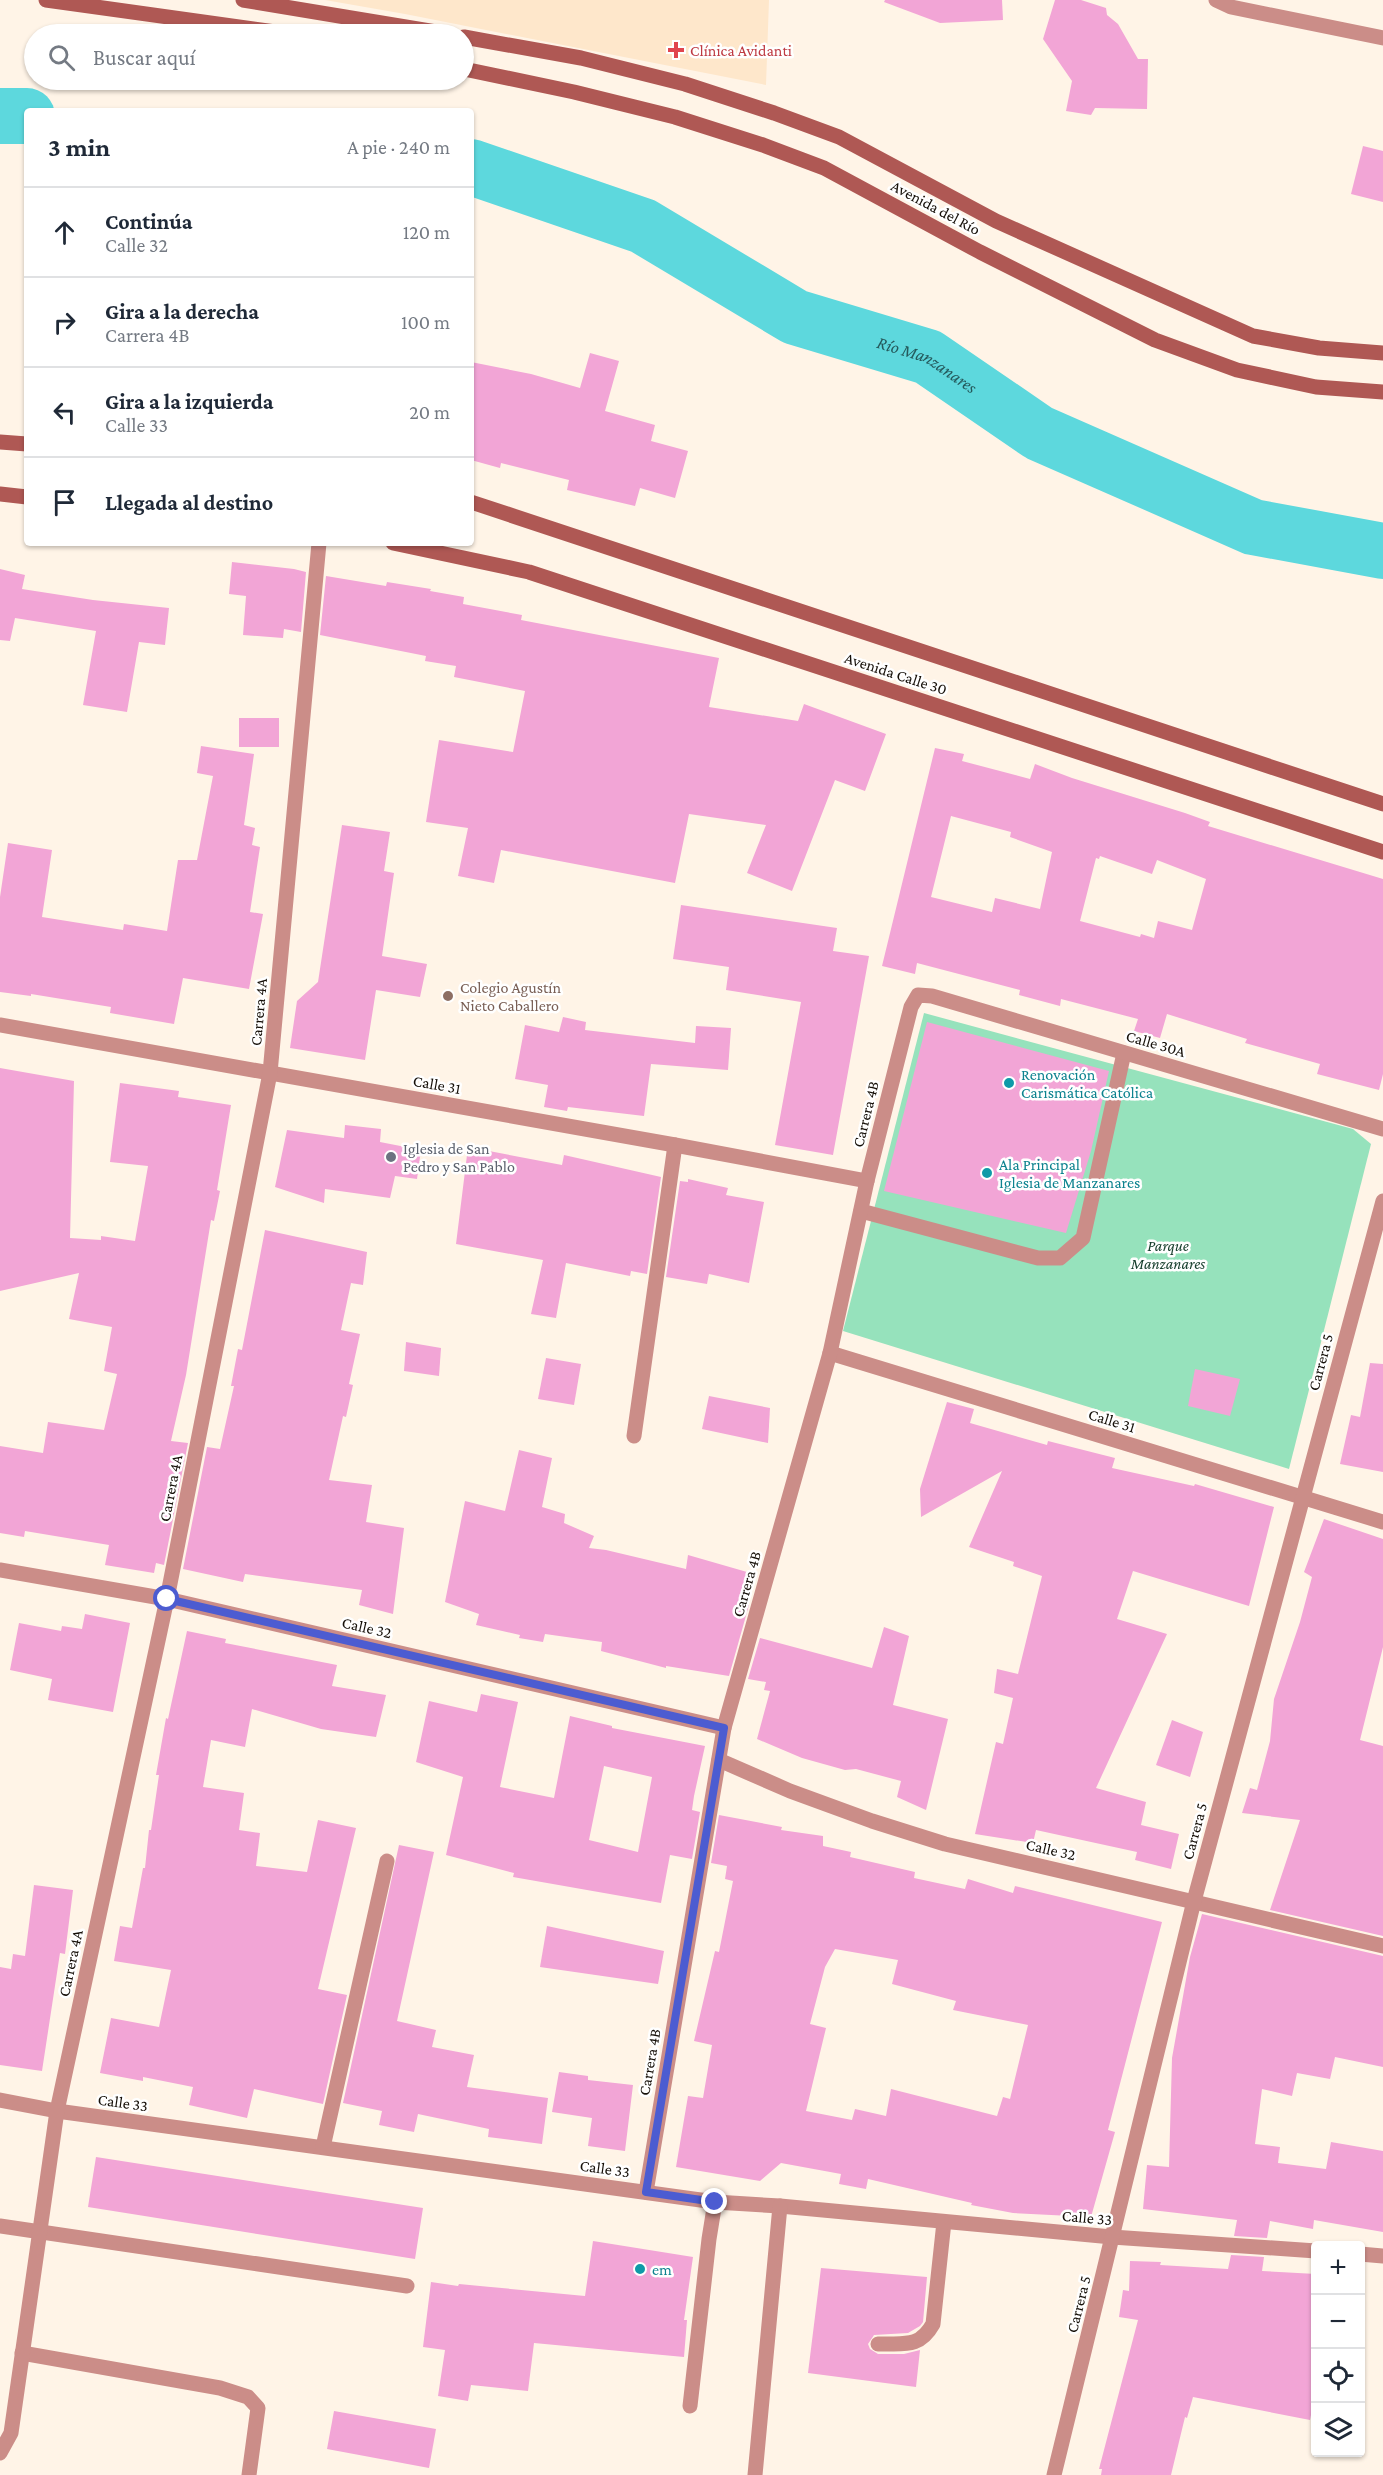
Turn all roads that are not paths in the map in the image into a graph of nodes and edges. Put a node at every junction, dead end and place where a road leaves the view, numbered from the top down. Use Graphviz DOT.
graph roads {
  1 [pos="46,0"];
  2 [pos="243,0"];
  3 [pos="1216,0"];
  4 [pos="218,24"];
  5 [pos="388,24"];
  6 [pos="1383,38"];
  7 [pos="474,39"];
  8 [pos="474,71"];
  9 [pos="1383,353"];
  10 [pos="1383,392"];
  11 [pos="0,442"];
  12 [pos="24,444"];
  13 [pos="0,494"];
  14 [pos="24,497"];
  15 [pos="474,503"];
  16 [pos="319,546"];
  17 [pos="407,546"];
  18 [pos="1383,804"];
  19 [pos="1383,852"];
  20 [pos="918,995"];
  21 [pos="0,1025"];
  22 [pos="1124,1053"];
  23 [pos="270,1073"];
  24 [pos="1383,1129"];
  25 [pos="675,1145"];
  26 [pos="867,1181"];
  27 [pos="1383,1201"];
  28 [pos="861,1211"];
  29 [pos="830,1353"];
  30 [pos="634,1436"];
  31 [pos="1302,1497"];
  32 [pos="1383,1522"];
  33 [pos="0,1570"];
  34 [pos="167,1599"];
  35 [pos="724,1728"];
  36 [pos="718,1760"];
  37 [pos="387,1861"];
  38 [pos="1194,1900"];
  39 [pos="1383,1946"];
  40 [pos="0,2100"];
  41 [pos="57,2111"];
  42 [pos="323,2148"];
  43 [pos="646,2192"];
  44 [pos="715,2202"];
  45 [pos="780,2206"];
  46 [pos="944,2222"];
  47 [pos="0,2226"];
  48 [pos="40,2230"];
  49 [pos="1112,2237"];
  50 [pos="1311,2251"];
  51 [pos="1365,2254"];
  52 [pos="1383,2256"];
  53 [pos="407,2286"];
  54 [pos="878,2344"];
  55 [pos="22,2353"];
  56 [pos="690,2406"];
  57 [pos="0,2453"];
  58 [pos="249,2475"];
  59 [pos="755,2475"];
  60 [pos="1054,2475"];
  1 -- 4 [label="main road"];
  2 -- 5 [label="main road"];
  3 -- 6 [label="street"];
  7 -- 9 [label="main road, Avenida del Río"];
  8 -- 10 [label="main road, Avenida del Río"];
  11 -- 12 [label="main road"];
  13 -- 14 [label="main road"];
  15 -- 18 [label="main road, Avenida Calle 30"];
  16 -- 23 [label="street, Carrera 4A"];
  17 -- 19 [label="main road, Avenida Calle 30"];
  20 -- 22 [label="street, Calle 30A"];
  20 -- 26 [label="street, Carrera 4B"];
  21 -- 23 [label="street, Calle 31"];
  22 -- 24 [label="street, Calle 30A"];
  22 -- 28 [label="street"];
  23 -- 25 [label="street, Calle 31"];
  23 -- 34 [label="street, Carrera 4A"];
  25 -- 26 [label="street, Calle 31"];
  25 -- 30 [label="street"];
  26 -- 28 [label="street, Carrera 4B"];
  27 -- 31 [label="street, Carrera 5"];
  28 -- 29 [label="street, Carrera 4B"];
  29 -- 31 [label="street, Calle 31"];
  29 -- 35 [label="street, Carrera 4B"];
  31 -- 32 [label="street, Calle 31"];
  31 -- 38 [label="street, Carrera 5"];
  33 -- 34 [label="street, Calle 32"];
  34 -- 35 [label="street, Calle 32"];
  34 -- 41 [label="street, Carrera 4A"];
  35 -- 36 [label="street, Carrera 4B"];
  36 -- 38 [label="street, Calle 32"];
  36 -- 43 [label="street, Carrera 4B"];
  37 -- 42 [label="street"];
  38 -- 39 [label="street, Calle 32"];
  38 -- 49 [label="street, Carrera 5"];
  40 -- 41 [label="street, Calle 33"];
  41 -- 42 [label="street, Calle 33"];
  41 -- 48 [label="street, Carrera 4A"];
  42 -- 43 [label="street, Calle 33"];
  43 -- 44 [label="street, Calle 33"];
  44 -- 45 [label="street, Calle 33"];
  44 -- 56 [label="street"];
  45 -- 46 [label="street, Calle 33"];
  45 -- 59 [label="street"];
  46 -- 49 [label="street, Calle 33"];
  46 -- 54 [label="street"];
  47 -- 48 [label="street"];
  48 -- 53 [label="street"];
  48 -- 55 [label="street, Carrera 4A"];
  49 -- 50 [label="street, Calle 33"];
  49 -- 60 [label="street, Carrera 5"];
  51 -- 52 [label="street"];
  55 -- 57 [label="street, Carrera 4A"];
  55 -- 58 [label="street"];
}
